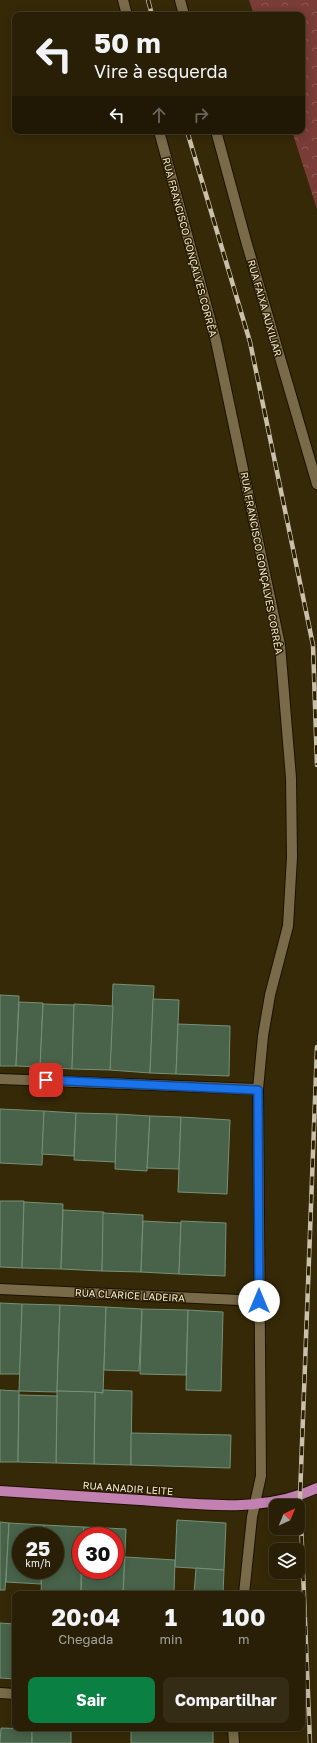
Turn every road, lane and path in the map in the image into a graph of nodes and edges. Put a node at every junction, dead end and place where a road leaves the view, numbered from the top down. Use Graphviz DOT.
graph roads {
  1 [pos="123,0"];
  2 [pos="180,0"];
  3 [pos="126,12"];
  4 [pos="183,12"];
  5 [pos="160,134"];
  6 [pos="217,134"];
  7 [pos="317,484"];
  8 [pos="0,1079"];
  9 [pos="258,1090"];
  10 [pos="0,1289"];
  11 [pos="259,1301"];
  12 [pos="317,1488"];
  13 [pos="0,1491"];
  14 [pos="255,1505"];
  15 [pos="244,1591"];
  16 [pos="0,1693"];
  17 [pos="12,1694"];
  18 [pos="233,1731"];
  19 [pos="234,1743"];
  1 -- 3 [label="street"];
  2 -- 4 [label="street"];
  5 -- 9 [label="street, RUA FRANCISCO GONÇALVES CORRÊA"];
  6 -- 7 [label="street, RUA FAIXA AUXILIAR"];
  8 -- 9 [label="street"];
  9 -- 11 [label="street, RUA FRANCISCO GONÇALVES CORRÊA"];
  10 -- 11 [label="street, RUA CLARICE LADEIRA"];
  11 -- 14 [label="street, RUA FRANCISCO GONÇALVES CORRÊA"];
  12 -- 14 [label="main road, RUA ANADIR LEITE"];
  13 -- 14 [label="main road, RUA ANADIR LEITE"];
  14 -- 15 [label="street, RUA FRANCISCO GONÇALVES CORRÊA"];
  16 -- 17 [label="street"];
  18 -- 19 [label="street"];
}
